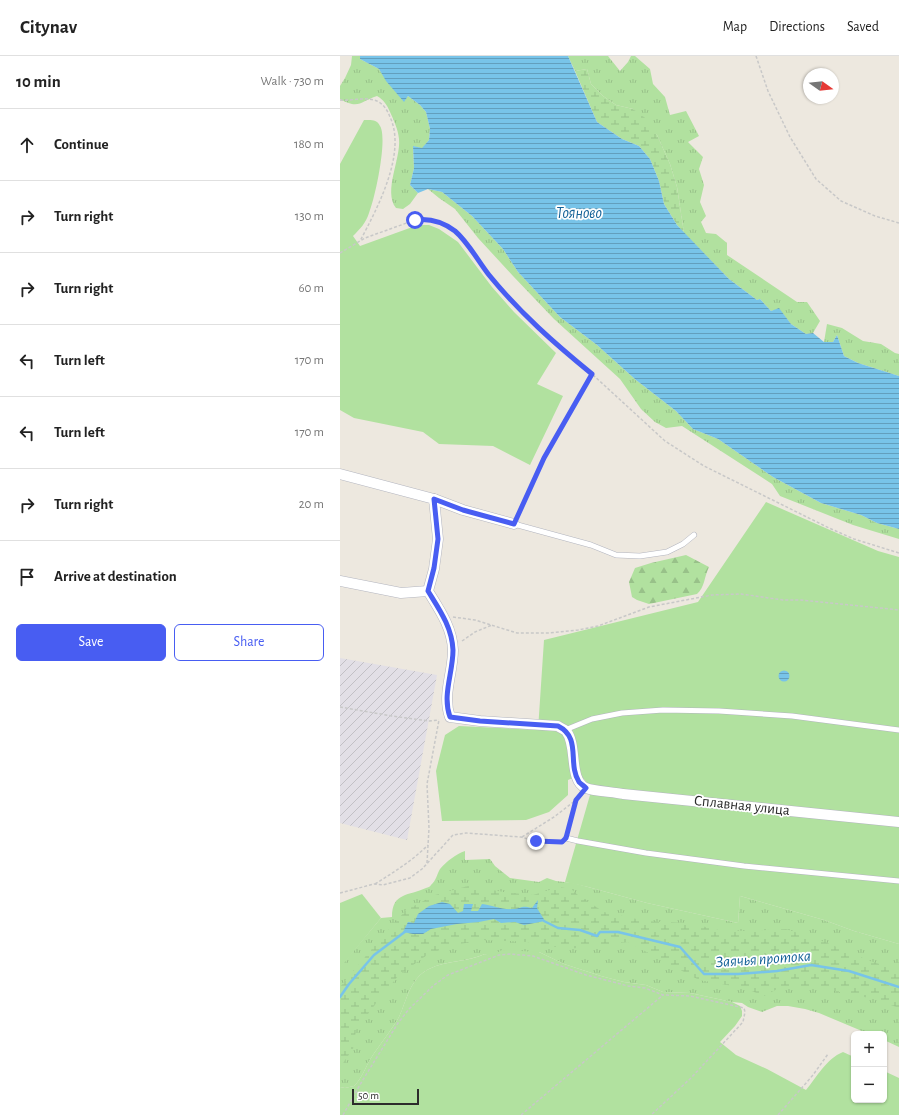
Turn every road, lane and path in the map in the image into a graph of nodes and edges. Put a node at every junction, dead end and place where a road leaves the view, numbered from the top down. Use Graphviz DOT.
graph roads {
  1 [pos="756,56"];
  2 [pos="340,100"];
  3 [pos="899,223"];
  4 [pos="360,241"];
  5 [pos="340,253"];
  6 [pos="592,374"];
  7 [pos="340,474"];
  8 [pos="434,499"];
  9 [pos="514,524"];
  10 [pos="694,535"];
  11 [pos="899,553"];
  12 [pos="340,581"];
  13 [pos="428,591"];
  14 [pos="899,610"];
  15 [pos="443,616"];
  16 [pos="492,625"];
  17 [pos="453,650"];
  18 [pos="340,707"];
  19 [pos="450,717"];
  20 [pos="439,720"];
  21 [pos="565,730"];
  22 [pos="899,730"];
  23 [pos="586,788"];
  24 [pos="576,800"];
  25 [pos="899,822"];
  26 [pos="521,837"];
  27 [pos="566,838"];
  28 [pos="428,845"];
  29 [pos="427,863"];
  30 [pos="899,881"];
  31 [pos="374,884"];
  32 [pos="340,893"];
  33 [pos="663,996"];
  34 [pos="828,1054"];
  35 [pos="343,1115"];
  36 [pos="521,1115"];
  37 [pos="651,1115"];
  38 [pos="778,1115"];
  1 -- 3 [label="path"];
  2 -- 4 [label="path"];
  4 -- 5 [label="path"];
  4 -- 6 [label="path"];
  6 -- 9 [label="path"];
  6 -- 11 [label="path"];
  7 -- 8 [label="street"];
  8 -- 9 [label="street"];
  8 -- 13 [label="street"];
  9 -- 10 [label="lane"];
  12 -- 13 [label="street"];
  13 -- 15 [label="street"];
  14 -- 16 [label="path"];
  15 -- 16 [label="path"];
  15 -- 17 [label="street"];
  16 -- 17 [label="path"];
  17 -- 19 [label="street"];
  18 -- 20 [label="path"];
  19 -- 20 [label="path"];
  19 -- 21 [label="street"];
  20 -- 28 [label="path"];
  21 -- 22 [label="lane"];
  21 -- 23 [label="street"];
  23 -- 24 [label="path"];
  23 -- 25 [label="street, Сплавная улица"];
  24 -- 26 [label="path"];
  24 -- 27 [label="path"];
  26 -- 27 [label="path"];
  26 -- 29 [label="path"];
  27 -- 30 [label="lane"];
  28 -- 29 [label="path"];
  28 -- 31 [label="path"];
  29 -- 31 [label="path"];
  31 -- 32 [label="path"];
  33 -- 35 [label="path"];
  33 -- 36 [label="path"];
  33 -- 37 [label="path"];
  34 -- 38 [label="path"];
}
